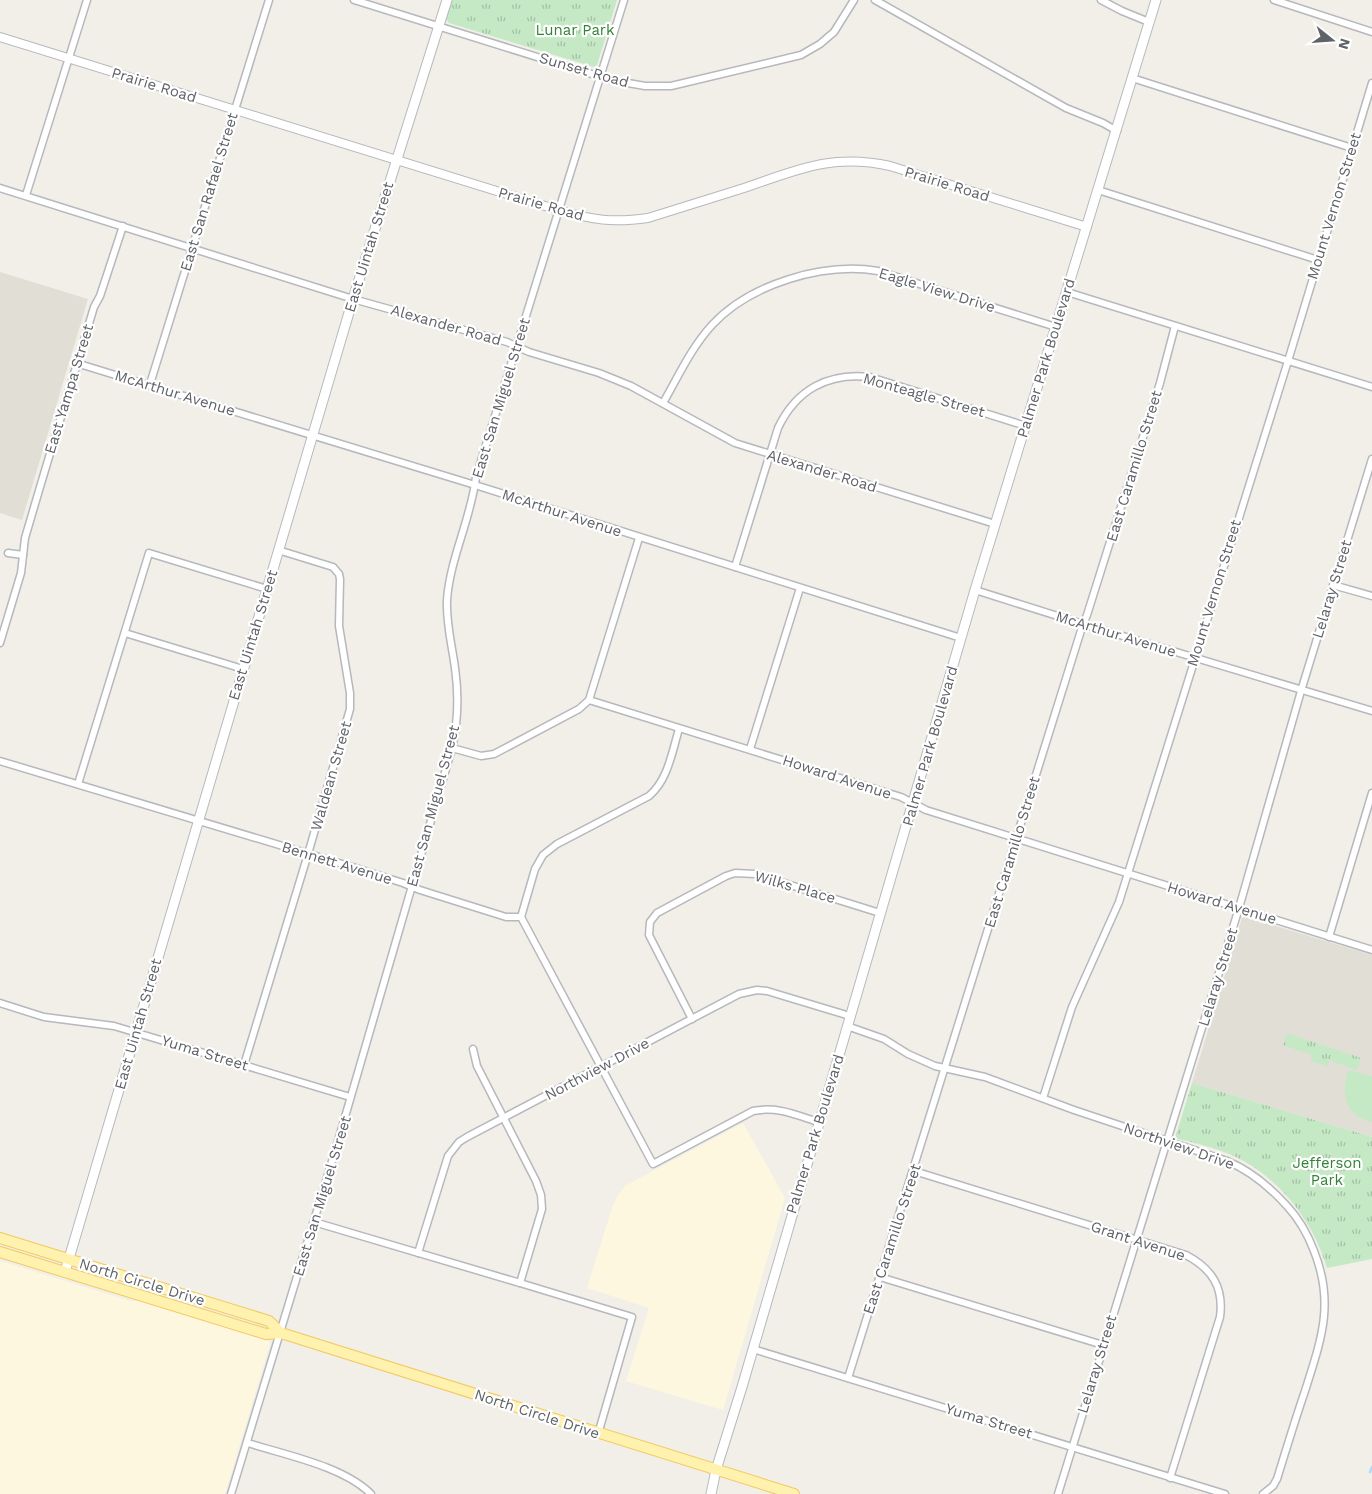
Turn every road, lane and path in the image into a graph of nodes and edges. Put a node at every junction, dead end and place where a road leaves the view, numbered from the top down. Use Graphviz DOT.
graph roads {
  1 [pos="87,0"];
  2 [pos="269,0"];
  3 [pos="354,0"];
  4 [pos="446,0"];
  5 [pos="624,0"];
  6 [pos="854,0"];
  7 [pos="875,0"];
  8 [pos="1101,0"];
  9 [pos="1156,0"];
  10 [pos="1274,0"];
  11 [pos="1149,22"];
  12 [pos="438,26"];
  13 [pos="1372,32"];
  14 [pos="0,37"];
  15 [pos="69,58"];
  16 [pos="601,76"];
  17 [pos="1132,78"];
  18 [pos="1372,82"];
  19 [pos="234,110"];
  20 [pos="1116,131"];
  21 [pos="1352,148"];
  22 [pos="396,160"];
  23 [pos="0,188"];
  24 [pos="1098,190"];
  25 [pos="26,196"];
  26 [pos="558,210"];
  27 [pos="123,226"];
  28 [pos="1086,228"];
  29 [pos="191,247"];
  30 [pos="1318,260"];
  31 [pos="1067,292"];
  32 [pos="353,299"];
  33 [pos="1175,326"];
  34 [pos="1056,327"];
  35 [pos="517,346"];
  36 [pos="1288,360"];
  37 [pos="76,363"];
  38 [pos="150,384"];
  39 [pos="1372,387"];
  40 [pos="663,403"];
  41 [pos="1026,426"];
  42 [pos="312,436"];
  43 [pos="768,454"];
  44 [pos="1372,459"];
  45 [pos="1369,482"];
  46 [pos="475,485"];
  47 [pos="995,524"];
  48 [pos="639,538"];
  49 [pos="278,550"];
  50 [pos="8,553"];
  51 [pos="23,556"];
  52 [pos="735,567"];
  53 [pos="1333,585"];
  54 [pos="800,588"];
  55 [pos="267,589"];
  56 [pos="975,590"];
  57 [pos="1372,596"];
  58 [pos="1083,624"];
  59 [pos="125,633"];
  60 [pos="961,638"];
  61 [pos="0,642"];
  62 [pos="1194,658"];
  63 [pos="243,669"];
  64 [pos="1301,690"];
  65 [pos="589,700"];
  66 [pos="1372,711"];
  67 [pos="679,729"];
  68 [pos="452,748"];
  69 [pos="750,749"];
  70 [pos="0,761"];
  71 [pos="78,784"];
  72 [pos="1372,793"];
  73 [pos="913,804"];
  74 [pos="198,821"];
  75 [pos="1016,838"];
  76 [pos="308,854"];
  77 [pos="1127,873"];
  78 [pos="411,887"];
  79 [pos="1239,908"];
  80 [pos="880,913"];
  81 [pos="520,917"];
  82 [pos="1329,937"];
  83 [pos="1372,950"];
  84 [pos="0,1003"];
  85 [pos="850,1016"];
  86 [pos="692,1019"];
  87 [pos="847,1026"];
  88 [pos="136,1033"];
  89 [pos="473,1049"];
  90 [pos="244,1065"];
  91 [pos="601,1068"];
  92 [pos="945,1068"];
  93 [pos="350,1097"];
  94 [pos="1043,1098"];
  95 [pos="504,1118"];
  96 [pos="818,1122"];
  97 [pos="1167,1142"];
  98 [pos="914,1171"];
  99 [pos="314,1222"];
  100 [pos="0,1238"];
  101 [pos="1135,1239"];
  102 [pos="0,1252"];
  103 [pos="418,1253"];
  104 [pos="68,1260"];
  105 [pos="65,1272"];
  106 [pos="880,1277"];
  107 [pos="520,1283"];
  108 [pos="281,1334"];
  109 [pos="1103,1346"];
  110 [pos="753,1349"];
  111 [pos="848,1378"];
  112 [pos="598,1434"];
  113 [pos="248,1443"];
  114 [pos="1072,1447"];
  115 [pos="716,1470"];
  116 [pos="1170,1478"];
  117 [pos="231,1494"];
  118 [pos="371,1494"];
  119 [pos="710,1494"];
  120 [pos="794,1494"];
  121 [pos="1058,1494"];
  122 [pos="1225,1494"];
  123 [pos="1264,1494"];
  1 -- 15 [label="street"];
  2 -- 19 [label="street, East San Rafael Street"];
  3 -- 12 [label="street, Sunset Road"];
  4 -- 12 [label="main road, East Uintah Street"];
  5 -- 16 [label="street, East San Miguel Street"];
  6 -- 16 [label="street, Sunset Road"];
  7 -- 20 [label="street"];
  8 -- 11 [label="street"];
  9 -- 11 [label="main road, Palmer Park Boulevard"];
  10 -- 13 [label="street"];
  11 -- 17 [label="main road, Palmer Park Boulevard"];
  12 -- 16 [label="street, Sunset Road"];
  12 -- 22 [label="main road, East Uintah Street"];
  14 -- 15 [label="street, Prairie Road"];
  15 -- 19 [label="street, Prairie Road"];
  15 -- 25 [label="street"];
  16 -- 26 [label="street, East San Miguel Street"];
  17 -- 20 [label="main road, Palmer Park Boulevard"];
  17 -- 21 [label="street"];
  18 -- 21 [label="street, Mount Vernon Street"];
  19 -- 22 [label="street, Prairie Road"];
  19 -- 29 [label="street, East San Rafael Street"];
  20 -- 24 [label="main road, Palmer Park Boulevard"];
  21 -- 30 [label="street, Mount Vernon Street"];
  22 -- 26 [label="street, Prairie Road"];
  22 -- 32 [label="main road, East Uintah Street"];
  23 -- 25 [label="street, Alexander Road"];
  24 -- 28 [label="main road, Palmer Park Boulevard"];
  24 -- 30 [label="street"];
  25 -- 27 [label="street, Alexander Road"];
  26 -- 28 [label="street, Prairie Road"];
  26 -- 35 [label="street, East San Miguel Street"];
  27 -- 29 [label="street, Alexander Road"];
  27 -- 37 [label="street, East Yampa Street"];
  28 -- 31 [label="main road, Palmer Park Boulevard"];
  29 -- 32 [label="street, Alexander Road"];
  29 -- 38 [label="street, East San Rafael Street"];
  30 -- 36 [label="street, Mount Vernon Street"];
  31 -- 33 [label="street"];
  31 -- 34 [label="main road, Palmer Park Boulevard"];
  32 -- 35 [label="street, Alexander Road"];
  32 -- 42 [label="main road, East Uintah Street"];
  33 -- 36 [label="street"];
  33 -- 58 [label="street, East Caramillo Street"];
  34 -- 40 [label="street, Eagle View Drive"];
  34 -- 41 [label="main road, Palmer Park Boulevard"];
  35 -- 40 [label="street, Alexander Road"];
  35 -- 46 [label="street, East San Miguel Street"];
  36 -- 39 [label="street"];
  36 -- 62 [label="street, Mount Vernon Street"];
  37 -- 38 [label="street, McArthur Avenue"];
  37 -- 51 [label="street, East Yampa Street"];
  38 -- 42 [label="street, McArthur Avenue"];
  40 -- 43 [label="street, Alexander Road"];
  41 -- 43 [label="street, Monteagle Street"];
  41 -- 47 [label="main road, Palmer Park Boulevard"];
  42 -- 46 [label="street, McArthur Avenue"];
  42 -- 49 [label="main road, East Uintah Street"];
  43 -- 47 [label="street, Alexander Road"];
  43 -- 52 [label="street, Monteagle Street"];
  44 -- 45 [label="street, Lelaray Street"];
  45 -- 53 [label="street, Lelaray Street"];
  46 -- 48 [label="street, McArthur Avenue"];
  46 -- 68 [label="street, East San Miguel Street"];
  47 -- 56 [label="main road, Palmer Park Boulevard"];
  48 -- 52 [label="street, McArthur Avenue"];
  48 -- 65 [label="street"];
  49 -- 55 [label="main road, East Uintah Street"];
  49 -- 76 [label="street, Waldean Street"];
  50 -- 51 [label="street"];
  51 -- 61 [label="street, East Yampa Street"];
  52 -- 54 [label="street, McArthur Avenue"];
  53 -- 57 [label="street"];
  53 -- 64 [label="street, Lelaray Street"];
  54 -- 60 [label="street, McArthur Avenue"];
  54 -- 69 [label="street"];
  55 -- 59 [label="street"];
  55 -- 63 [label="main road, East Uintah Street"];
  56 -- 58 [label="street, McArthur Avenue"];
  56 -- 60 [label="main road, Palmer Park Boulevard"];
  58 -- 62 [label="street, McArthur Avenue"];
  58 -- 75 [label="street, East Caramillo Street"];
  59 -- 63 [label="street"];
  59 -- 71 [label="street"];
  60 -- 73 [label="main road, Palmer Park Boulevard"];
  62 -- 64 [label="street, McArthur Avenue"];
  62 -- 77 [label="street, Mount Vernon Street"];
  63 -- 74 [label="main road, East Uintah Street"];
  64 -- 66 [label="street, McArthur Avenue"];
  64 -- 79 [label="street, Lelaray Street"];
  65 -- 67 [label="street, Howard Avenue"];
  65 -- 68 [label="street"];
  67 -- 69 [label="street, Howard Avenue"];
  67 -- 81 [label="street"];
  68 -- 78 [label="street, East San Miguel Street"];
  69 -- 73 [label="street, Howard Avenue"];
  70 -- 71 [label="street, Bennett Avenue"];
  71 -- 74 [label="street, Bennett Avenue"];
  72 -- 82 [label="street"];
  73 -- 75 [label="street, Howard Avenue"];
  73 -- 80 [label="main road, Palmer Park Boulevard"];
  74 -- 76 [label="street, Bennett Avenue"];
  74 -- 88 [label="main road, East Uintah Street"];
  75 -- 77 [label="street, Howard Avenue"];
  75 -- 92 [label="street, East Caramillo Street"];
  76 -- 78 [label="street, Bennett Avenue"];
  76 -- 90 [label="street, Waldean Street"];
  77 -- 79 [label="street, Howard Avenue"];
  77 -- 94 [label="street, Mount Vernon Street"];
  78 -- 81 [label="street, Bennett Avenue"];
  78 -- 93 [label="street, East San Miguel Street"];
  79 -- 82 [label="street, Howard Avenue"];
  79 -- 97 [label="street, Lelaray Street"];
  80 -- 85 [label="main road, Palmer Park Boulevard"];
  80 -- 86 [label="street, Wilks Place"];
  81 -- 91 [label="street"];
  82 -- 83 [label="street, Howard Avenue"];
  84 -- 88 [label="street, Yuma Street"];
  85 -- 86 [label="street, Northview Drive"];
  85 -- 87 [label="main road, Palmer Park Boulevard"];
  86 -- 91 [label="street, Northview Drive"];
  87 -- 92 [label="street, Northview Drive"];
  87 -- 96 [label="main road, Palmer Park Boulevard"];
  88 -- 90 [label="street, Yuma Street"];
  88 -- 104 [label="main road, East Uintah Street"];
  89 -- 95 [label="street"];
  90 -- 93 [label="street, Yuma Street"];
  91 -- 95 [label="street, Northview Drive"];
  91 -- 96 [label="street"];
  92 -- 94 [label="street, Northview Drive"];
  92 -- 98 [label="street, East Caramillo Street"];
  93 -- 99 [label="street, East San Miguel Street"];
  94 -- 97 [label="street, Northview Drive"];
  95 -- 103 [label="street, Northview Drive"];
  95 -- 107 [label="street"];
  96 -- 110 [label="main road, Palmer Park Boulevard"];
  97 -- 101 [label="street, Lelaray Street"];
  97 -- 123 [label="street, Northview Drive"];
  98 -- 101 [label="street, Grant Avenue"];
  98 -- 106 [label="street, East Caramillo Street"];
  99 -- 103 [label="street"];
  99 -- 108 [label="street, East San Miguel Street"];
  100 -- 104 [label="main road, North Circle Drive"];
  101 -- 109 [label="street, Lelaray Street"];
  101 -- 116 [label="street, Grant Avenue"];
  102 -- 105 [label="main road, North Circle Drive"];
  103 -- 107 [label="street"];
  104 -- 105 [label="main road, East Uintah Street"];
  104 -- 108 [label="main road, North Circle Drive"];
  105 -- 108 [label="main road, North Circle Drive"];
  106 -- 109 [label="street"];
  106 -- 111 [label="street, East Caramillo Street"];
  107 -- 112 [label="street"];
  108 -- 112 [label="main road, North Circle Drive"];
  108 -- 113 [label="street, East San Miguel Street"];
  109 -- 114 [label="street, Lelaray Street"];
  110 -- 111 [label="street, Yuma Street"];
  110 -- 115 [label="main road, Palmer Park Boulevard"];
  111 -- 114 [label="street, Yuma Street"];
  112 -- 115 [label="main road, North Circle Drive"];
  113 -- 117 [label="street, East San Miguel Street"];
  113 -- 118 [label="street"];
  114 -- 116 [label="street, Yuma Street"];
  114 -- 121 [label="street, Lelaray Street"];
  115 -- 119 [label="main road, Palmer Park Boulevard"];
  115 -- 120 [label="main road, North Circle Drive"];
  116 -- 122 [label="street, Yuma Street"];
}
